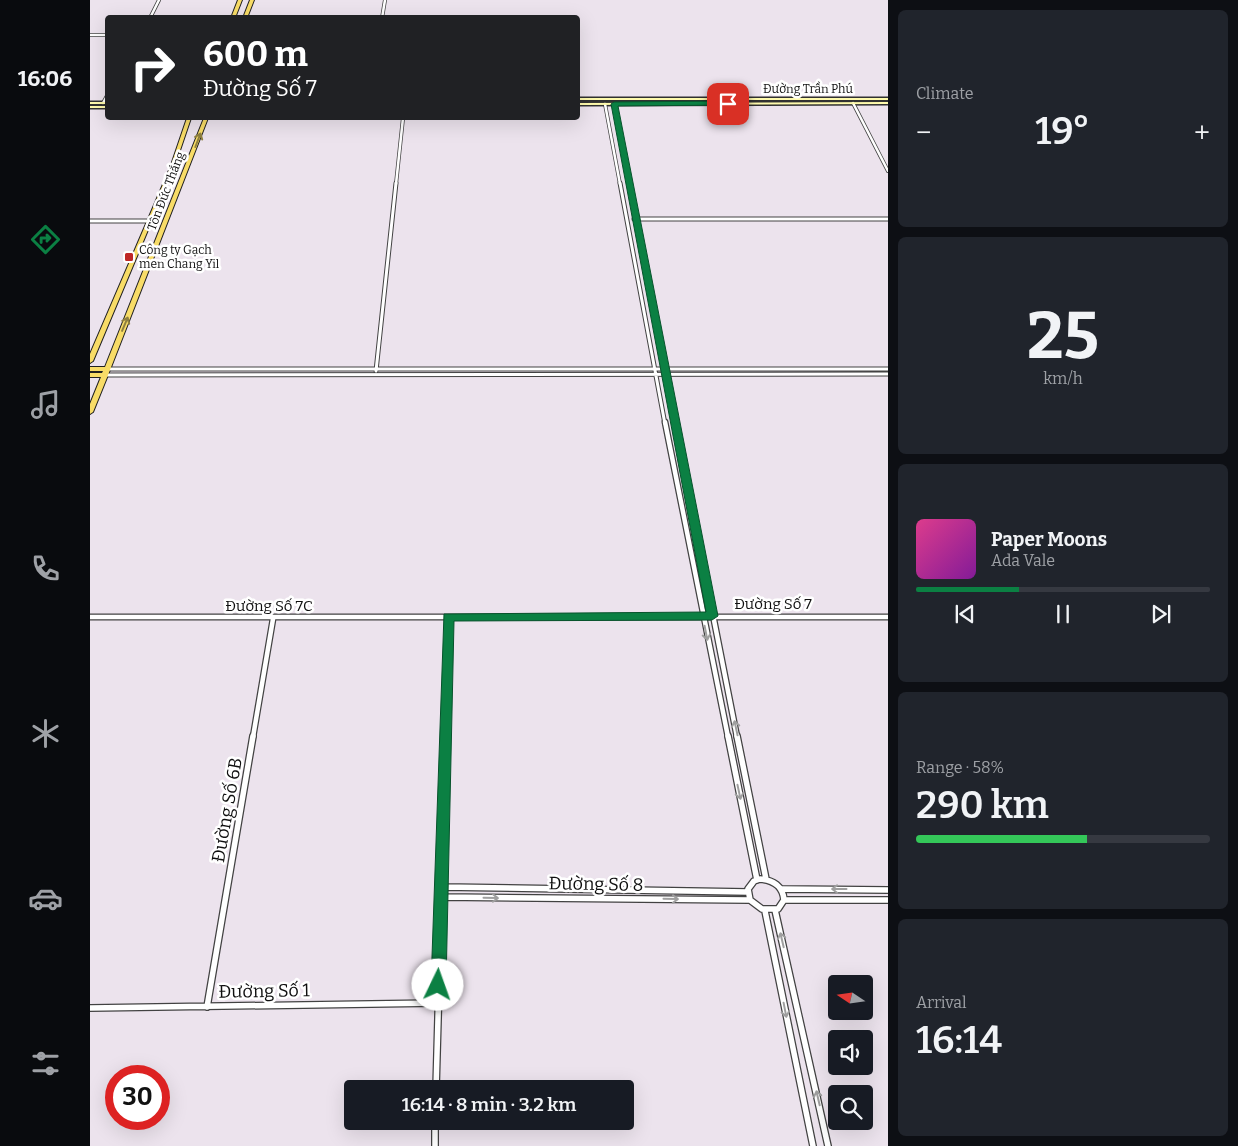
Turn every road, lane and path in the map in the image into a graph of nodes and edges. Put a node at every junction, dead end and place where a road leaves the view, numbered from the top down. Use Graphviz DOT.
graph roads {
  1 [pos="159,0"];
  2 [pos="240,0"];
  3 [pos="252,0"];
  4 [pos="385,0"];
  5 [pos="152,15"];
  6 [pos="234,15"];
  7 [pos="246,15"];
  8 [pos="382,15"];
  9 [pos="90,34"];
  10 [pos="105,34"];
  11 [pos="888,98"];
  12 [pos="580,99"];
  13 [pos="605,101"];
  14 [pos="613,101"];
  15 [pos="815,101"];
  16 [pos="90,103"];
  17 [pos="105,103"];
  18 [pos="853,103"];
  19 [pos="888,103"];
  20 [pos="580,104"];
  21 [pos="90,107"];
  22 [pos="100,107"];
  23 [pos="105,107"];
  24 [pos="188,120"];
  25 [pos="205,120"];
  26 [pos="403,120"];
  27 [pos="616,154"];
  28 [pos="623,154"];
  29 [pos="172,168"];
  30 [pos="187,168"];
  31 [pos="888,171"];
  32 [pos="628,219"];
  33 [pos="636,219"];
  34 [pos="888,219"];
  35 [pos="90,221"];
  36 [pos="149,221"];
  37 [pos="161,236"];
  38 [pos="143,237"];
  39 [pos="639,286"];
  40 [pos="648,286"];
  41 [pos="90,361"];
  42 [pos="90,369"];
  43 [pos="255,369"];
  44 [pos="518,369"];
  45 [pos="654,369"];
  46 [pos="664,369"];
  47 [pos="888,369"];
  48 [pos="376,370"];
  49 [pos="106,372"];
  50 [pos="888,374"];
  51 [pos="90,375"];
  52 [pos="253,375"];
  53 [pos="376,375"];
  54 [pos="655,375"];
  55 [pos="665,375"];
  56 [pos="519,376"];
  57 [pos="90,412"];
  58 [pos="703,616"];
  59 [pos="712,616"];
  60 [pos="90,617"];
  61 [pos="448,617"];
  62 [pos="888,617"];
  63 [pos="273,619"];
  64 [pos="766,879"];
  65 [pos="757,880"];
  66 [pos="443,888"];
  67 [pos="782,889"];
  68 [pos="888,890"];
  69 [pos="748,892"];
  70 [pos="443,897"];
  71 [pos="749,900"];
  72 [pos="784,900"];
  73 [pos="888,900"];
  74 [pos="775,910"];
  75 [pos="765,911"];
  76 [pos="438,1003"];
  77 [pos="207,1007"];
  78 [pos="90,1008"];
  79 [pos="436,1080"];
  80 [pos="435,1130"];
  81 [pos="434,1146"];
  82 [pos="813,1146"];
  83 [pos="828,1146"];
  1 -- 5 [label="street"];
  2 -- 6 [label="main road"];
  3 -- 7 [label="main road"];
  4 -- 8 [label="street"];
  9 -- 10 [label="street"];
  11 -- 15 [label="main road, Đường Trần Phú"];
  12 -- 13 [label="main road, Đường Trần Phú"];
  13 -- 14 [label="main road, Đường Trần Phú"];
  13 -- 20 [label="main road, Đường Trần Phú"];
  13 -- 27 [label="street"];
  14 -- 15 [label="main road, Đường Trần Phú"];
  14 -- 28 [label="street"];
  15 -- 18 [label="main road, Đường Trần Phú"];
  16 -- 17 [label="main road"];
  17 -- 22 [label="main road"];
  18 -- 19 [label="main road, Đường Trần Phú"];
  18 -- 31 [label="street"];
  21 -- 22 [label="main road"];
  22 -- 23 [label="main road"];
  24 -- 29 [label="main road, Tôn Đức Thắng"];
  30 -- 25 [label="main road, Tôn Đức Thắng, one-way"];
  26 -- 48 [label="street"];
  27 -- 28 [label="street"];
  27 -- 32 [label="street"];
  28 -- 33 [label="street"];
  29 -- 30 [label="main road"];
  29 -- 36 [label="main road, Tôn Đức Thắng"];
  30 -- 37 [label="main road, Tôn Đức Thắng"];
  32 -- 33 [label="street"];
  32 -- 39 [label="street"];
  33 -- 34 [label="street"];
  33 -- 40 [label="street"];
  35 -- 36 [label="street"];
  36 -- 38 [label="main road, Tôn Đức Thắng"];
  37 -- 38 [label="main road"];
  49 -- 37 [label="main road, Tôn Đức Thắng, one-way"];
  38 -- 41 [label="main road, Tôn Đức Thắng"];
  39 -- 40 [label="street"];
  39 -- 45 [label="street"];
  40 -- 46 [label="street"];
  42 -- 49 [label="main road"];
  43 -- 48 [label="street"];
  43 -- 49 [label="street"];
  43 -- 52 [label="street"];
  44 -- 45 [label="street"];
  44 -- 48 [label="street"];
  44 -- 56 [label="street"];
  45 -- 46 [label="street"];
  45 -- 54 [label="street"];
  46 -- 47 [label="street"];
  46 -- 55 [label="street"];
  48 -- 53 [label="street"];
  49 -- 51 [label="main road"];
  49 -- 52 [label="street"];
  49 -- 57 [label="main road, Tôn Đức Thắng"];
  50 -- 55 [label="street"];
  52 -- 53 [label="street"];
  53 -- 56 [label="street"];
  54 -- 55 [label="street"];
  54 -- 56 [label="street"];
  54 -- 58 [label="street"];
  55 -- 59 [label="street"];
  58 -- 59 [label="street, Đường Số 7"];
  58 -- 61 [label="street, Đường Số 7"];
  58 -- 65 [label="street, one-way"];
  59 -- 62 [label="street, Đường Số 7"];
  64 -- 59 [label="street, one-way"];
  60 -- 63 [label="street, Đường Số 7C"];
  61 -- 63 [label="street, Đường Số 7C"];
  61 -- 66 [label="street"];
  63 -- 77 [label="street, Đường Số 6B"];
  64 -- 65 [label="street"];
  64 -- 67 [label="street"];
  65 -- 69 [label="street"];
  66 -- 69 [label="street, Đường Số 8"];
  66 -- 70 [label="street"];
  68 -- 67 [label="street, one-way"];
  67 -- 72 [label="street"];
  69 -- 71 [label="street"];
  70 -- 71 [label="street, Đường Số 8, one-way"];
  70 -- 76 [label="street"];
  71 -- 75 [label="street"];
  72 -- 73 [label="street"];
  72 -- 74 [label="street"];
  74 -- 75 [label="street"];
  83 -- 74 [label="street, one-way"];
  75 -- 82 [label="street, one-way"];
  76 -- 77 [label="street, Đường Số 1"];
  76 -- 79 [label="street"];
  77 -- 78 [label="street, Đường Số 1"];
  80 -- 81 [label="street"];
}
